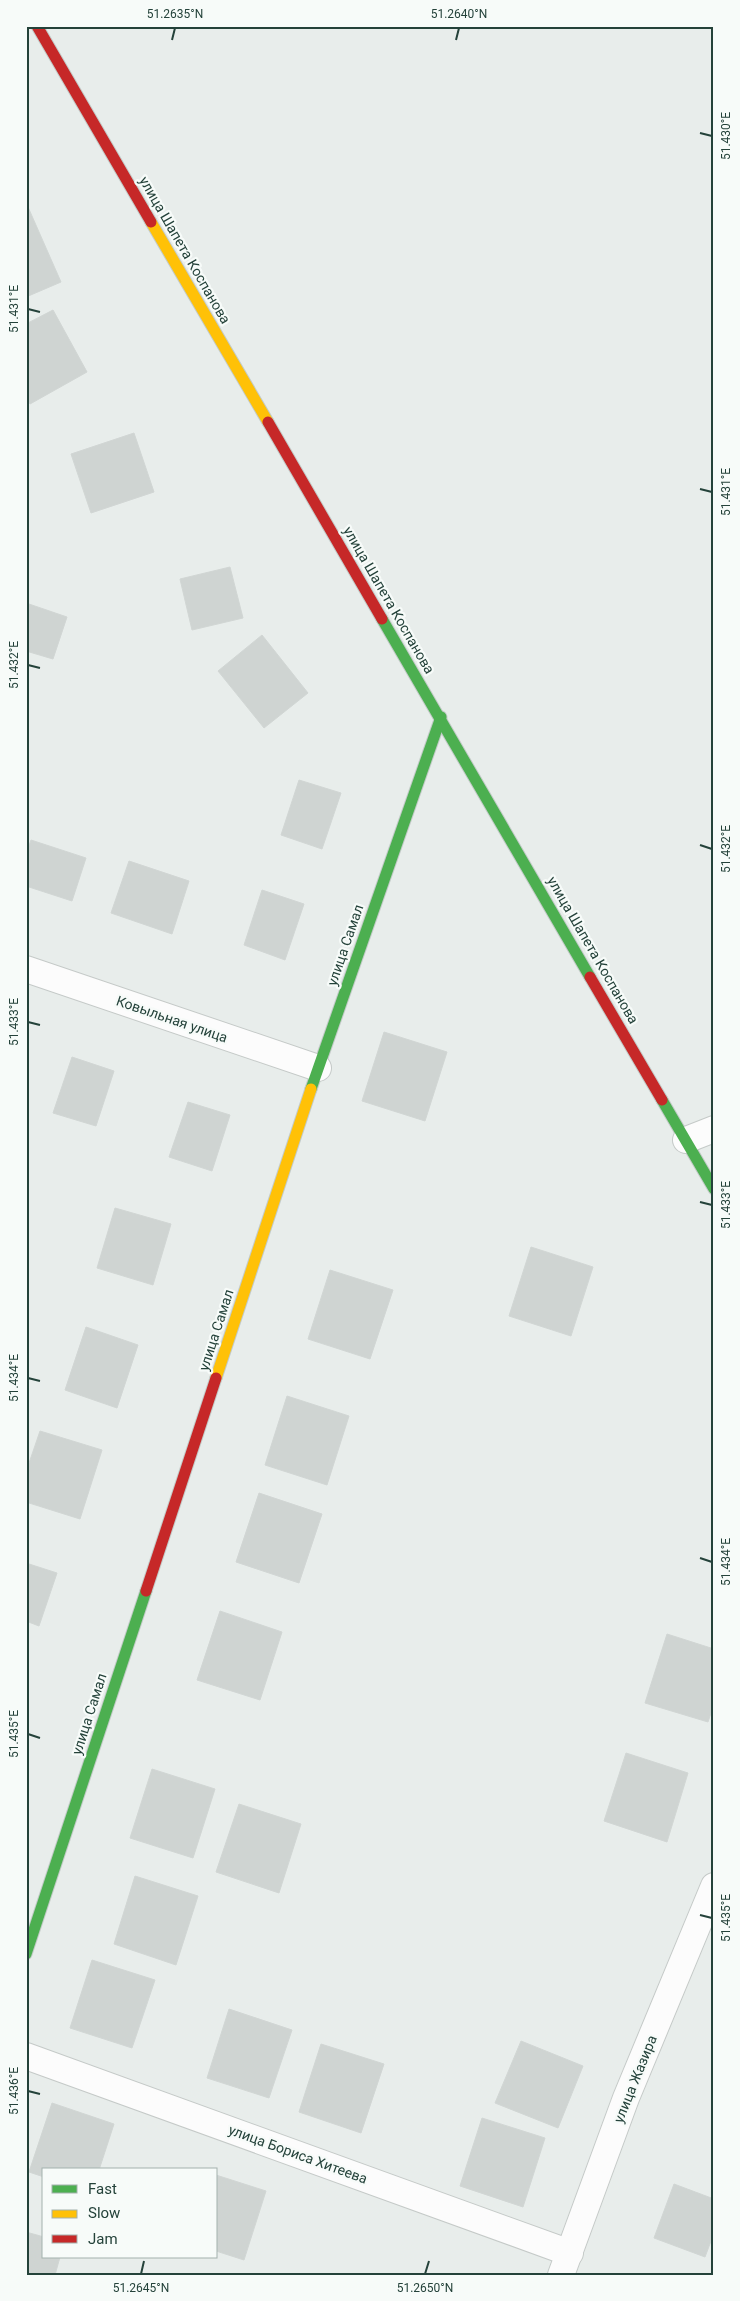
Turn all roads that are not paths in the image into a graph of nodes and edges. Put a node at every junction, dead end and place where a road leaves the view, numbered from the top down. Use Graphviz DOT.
graph roads {
  1 [pos="38,26"];
  2 [pos="441,717"];
  3 [pos="26,969"];
  4 [pos="318,1068"];
  5 [pos="714,1129"];
  6 [pos="686,1140"];
  7 [pos="714,1189"];
  8 [pos="714,1886"];
  9 [pos="26,1954"];
  10 [pos="26,2056"];
  11 [pos="566,2264"];
  1 -- 2 [label="street, улица Шапета Коспанова"];
  2 -- 4 [label="street, улица Самал"];
  2 -- 6 [label="street, улица Шапета Коспанова"];
  3 -- 4 [label="street, Ковыльная улица"];
  4 -- 9 [label="street, улица Самал"];
  5 -- 6 [label="street"];
  6 -- 7 [label="street, улица Шапета Коспанова"];
  8 -- 11 [label="street, улица Жазира"];
  10 -- 11 [label="street, улица Бориса Хитеева"];
}
